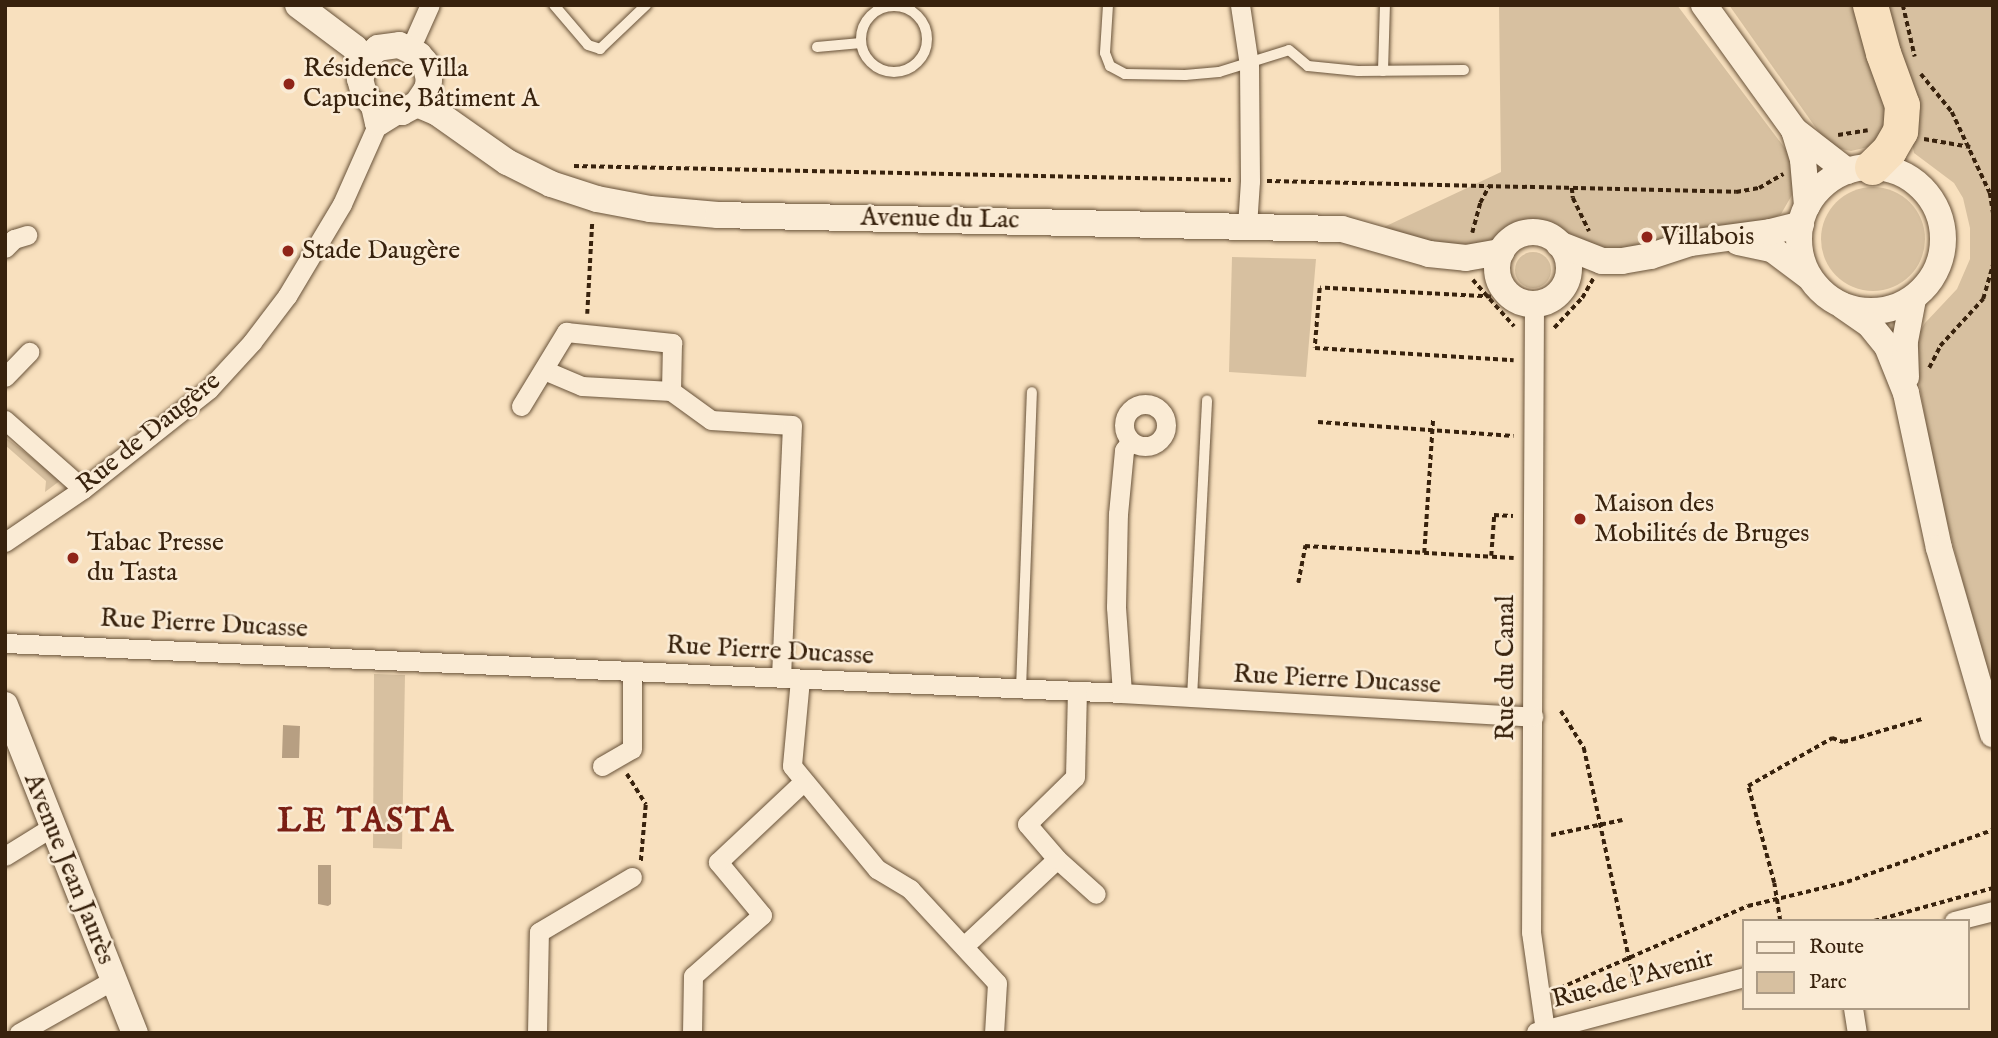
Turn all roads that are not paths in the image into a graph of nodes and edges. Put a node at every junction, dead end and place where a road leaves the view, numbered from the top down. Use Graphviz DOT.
graph roads {
  1 [pos="298,5"];
  2 [pos="430,5"];
  3 [pos="554,5"];
  4 [pos="646,5"];
  5 [pos="1108,5"];
  6 [pos="1240,5"];
  7 [pos="1385,5"];
  8 [pos="1704,5"];
  9 [pos="1870,5"];
  10 [pos="894,6"];
  11 [pos="861,43"];
  12 [pos="817,47"];
  13 [pos="388,50"];
  14 [pos="1249,65"];
  15 [pos="1464,70"];
  16 [pos="1383,71"];
  17 [pos="404,108"];
  18 [pos="1809,154"];
  19 [pos="1860,169"];
  20 [pos="1804,215"];
  21 [pos="1247,226"];
  22 [pos="27,235"];
  23 [pos="1723,239"];
  24 [pos="1559,244"];
  25 [pos="5,248"];
  26 [pos="1502,252"];
  27 [pos="1466,258"];
  28 [pos="1602,261"];
  29 [pos="1808,276"];
  30 [pos="1564,287"];
  31 [pos="1496,290"];
  32 [pos="1913,299"];
  33 [pos="1534,304"];
  34 [pos="1843,306"];
  35 [pos="29,352"];
  36 [pos="544,370"];
  37 [pos="5,377"];
  38 [pos="671,391"];
  39 [pos="1032,392"];
  40 [pos="1906,393"];
  41 [pos="1207,400"];
  42 [pos="521,407"];
  43 [pos="5,420"];
  44 [pos="1131,441"];
  45 [pos="83,489"];
  46 [pos="5,542"];
  47 [pos="5,643"];
  48 [pos="632,671"];
  49 [pos="790,679"];
  50 [pos="1021,689"];
  51 [pos="1077,692"];
  52 [pos="1122,693"];
  53 [pos="1192,698"];
  54 [pos="6,707"];
  55 [pos="1533,717"];
  56 [pos="1993,734"];
  57 [pos="610,762"];
  58 [pos="804,781"];
  59 [pos="52,827"];
  60 [pos="5,856"];
  61 [pos="1057,859"];
  62 [pos="632,877"];
  63 [pos="1096,894"];
  64 [pos="1993,911"];
  65 [pos="1962,919"];
  66 [pos="964,946"];
  67 [pos="1742,978"];
  68 [pos="113,980"];
  69 [pos="1853,1010"];
  70 [pos="5,1030"];
  71 [pos="1540,1031"];
  72 [pos="17,1033"];
  73 [pos="135,1033"];
  74 [pos="537,1033"];
  75 [pos="692,1033"];
  76 [pos="994,1033"];
  77 [pos="1857,1033"];
  1 -- 13 [label="street"];
  2 -- 13 [label="street"];
  3 -- 4 [label="lane"];
  5 -- 14 [label="lane"];
  6 -- 14 [label="street"];
  7 -- 16 [label="lane"];
  8 -- 18 [label="street"];
  9 -- 19 [label="highway"];
  10 -- 11 [label="lane"];
  10 -- 11 [label="lane"];
  11 -- 12 [label="lane"];
  13 -- 17 [label="street"];
  13 -- 17 [label="street"];
  14 -- 16 [label="lane"];
  14 -- 21 [label="street"];
  15 -- 16 [label="lane"];
  17 -- 21 [label="street, Avenue du Lac"];
  17 -- 45 [label="street, Rue de Daugère"];
  18 -- 19 [label="street"];
  18 -- 20 [label="street"];
  19 -- 20 [label="street"];
  19 -- 32 [label="street"];
  20 -- 23 [label="street"];
  20 -- 29 [label="street"];
  21 -- 27 [label="street, Avenue du Lac"];
  22 -- 25 [label="street"];
  23 -- 28 [label="street"];
  23 -- 29 [label="street"];
  24 -- 26 [label="street"];
  24 -- 28 [label="street"];
  24 -- 30 [label="street"];
  26 -- 27 [label="street, Avenue du Lac"];
  26 -- 31 [label="street"];
  27 -- 31 [label="street, Avenue du Lac"];
  28 -- 30 [label="street"];
  29 -- 34 [label="street"];
  30 -- 33 [label="street"];
  31 -- 33 [label="street"];
  32 -- 34 [label="street"];
  32 -- 40 [label="street"];
  33 -- 55 [label="street, Rue du Canal"];
  34 -- 40 [label="street"];
  35 -- 37 [label="street"];
  36 -- 38 [label="street"];
  36 -- 38 [label="street"];
  36 -- 42 [label="street"];
  38 -- 49 [label="street"];
  39 -- 50 [label="lane"];
  40 -- 56 [label="street"];
  41 -- 53 [label="lane"];
  43 -- 45 [label="street"];
  44 -- 52 [label="street"];
  45 -- 46 [label="street, Rue de Daugère"];
  47 -- 48 [label="street, Rue Pierre Ducasse"];
  48 -- 49 [label="street, Rue Pierre Ducasse"];
  48 -- 57 [label="street"];
  49 -- 50 [label="street, Rue Pierre Ducasse"];
  49 -- 58 [label="street"];
  50 -- 51 [label="street, Rue Pierre Ducasse"];
  51 -- 52 [label="street, Rue Pierre Ducasse"];
  51 -- 61 [label="street"];
  52 -- 53 [label="street, Rue Pierre Ducasse"];
  53 -- 55 [label="street, Rue Pierre Ducasse"];
  54 -- 59 [label="street, Avenue Jean Jaurès"];
  55 -- 71 [label="street, Rue du Canal"];
  58 -- 66 [label="street"];
  58 -- 75 [label="street"];
  59 -- 60 [label="street"];
  59 -- 68 [label="street, Avenue Jean Jaurès"];
  61 -- 63 [label="street"];
  61 -- 66 [label="street"];
  62 -- 74 [label="street"];
  64 -- 65 [label="street"];
  66 -- 76 [label="street"];
  67 -- 71 [label="street, Rue de l'Avenir"];
  68 -- 72 [label="street"];
  68 -- 73 [label="street, Avenue Jean Jaurès"];
  69 -- 77 [label="street"];
  70 -- 72 [label="street"];
}
